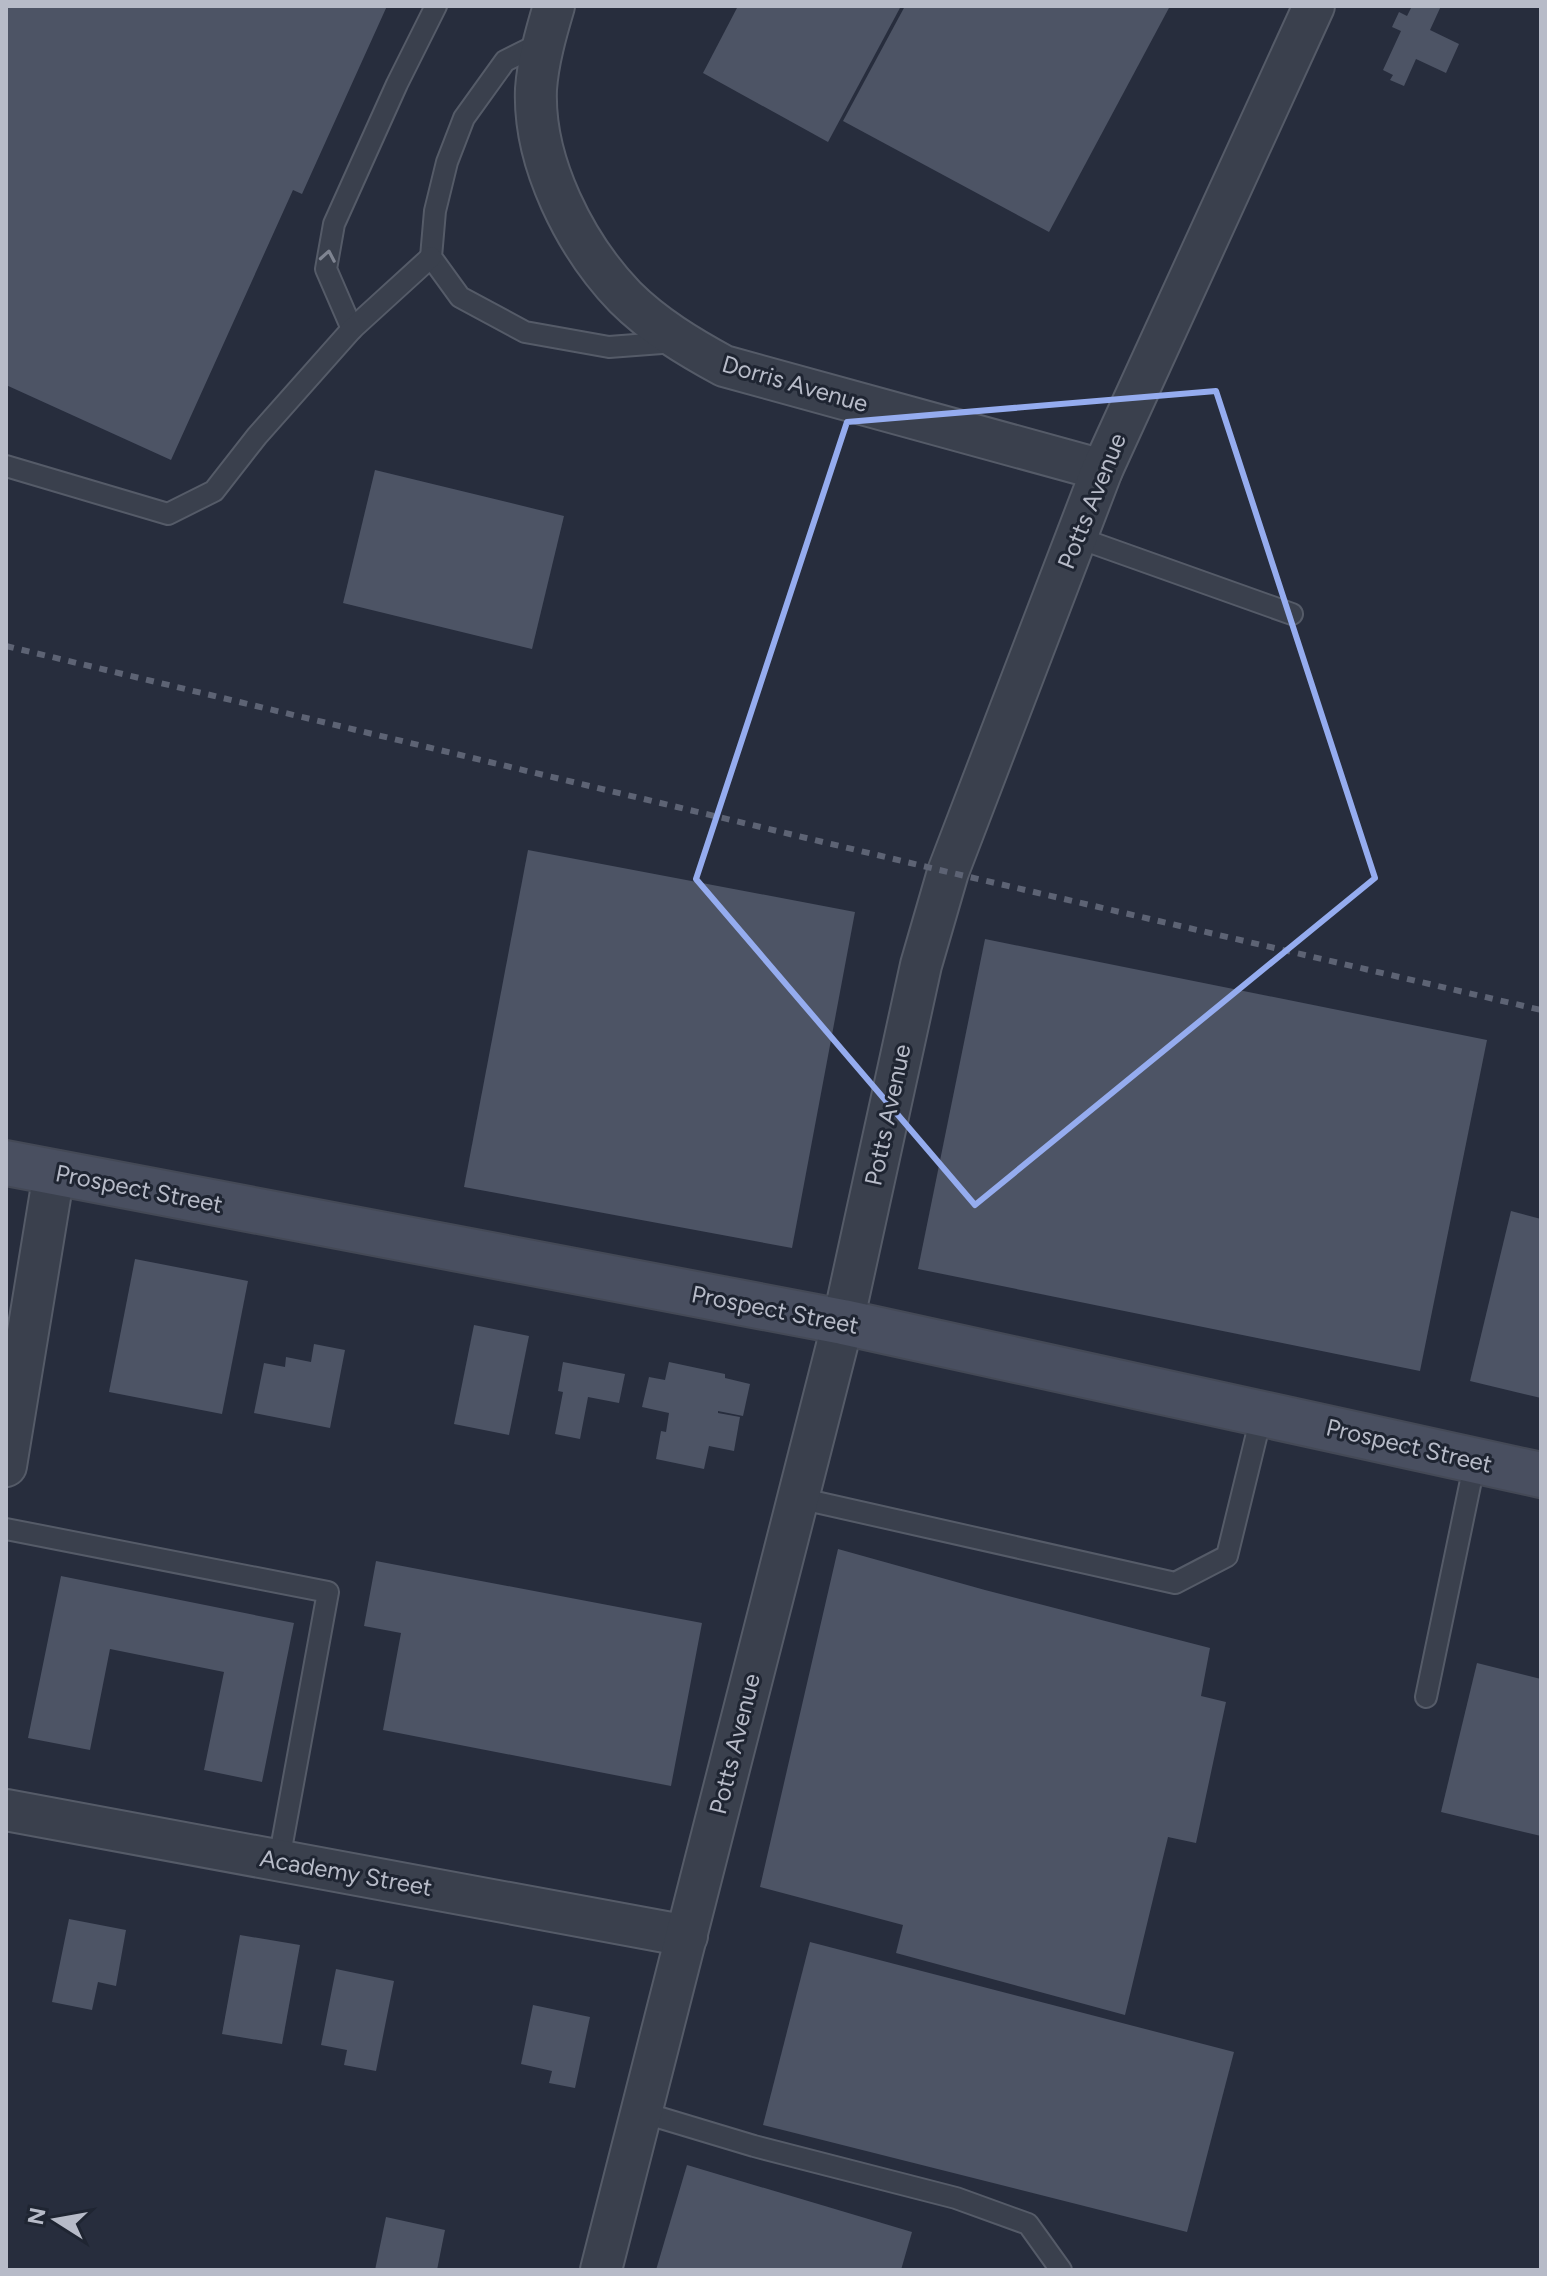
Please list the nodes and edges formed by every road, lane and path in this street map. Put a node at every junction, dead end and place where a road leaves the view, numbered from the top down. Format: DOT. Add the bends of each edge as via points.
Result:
graph roads {
  1 [pos="436,6"];
  2 [pos="1314,6"];
  3 [pos="548,24"];
  4 [pos="431,257"];
  5 [pos="352,329"];
  6 [pos="679,342"];
  7 [pos="6,466"];
  8 [pos="1102,470"];
  9 [pos="1076,537"];
  10 [pos="1292,614"];
  11 [pos="6,1163"];
  12 [pos="54,1173"];
  13 [pos="843,1322"];
  14 [pos="1262,1413"];
  15 [pos="1475,1461"];
  16 [pos="6,1466"];
  17 [pos="1541,1475"];
  18 [pos="798,1498"];
  19 [pos="6,1529"];
  20 [pos="1426,1697"];
  21 [pos="6,1810"];
  22 [pos="279,1860"];
  23 [pos="687,1936"];
  24 [pos="641,2112"];
  25 [pos="601,2270"];
  26 [pos="1061,2270"];
  5 -- 1 [label="lane, one-way" via="326,269 334,224"];
  2 -- 8 [label="street, Potts Avenue"];
  3 -- 4 [label="lane" via="505,61 464,118 438,199"];
  3 -- 6 [label="street, Dorris Avenue" via="536,91 542,148 560,201 581,241 625,297"];
  4 -- 5 [label="lane"];
  4 -- 6 [label="lane" via="460,297 525,332 609,347"];
  5 -- 7 [label="lane" via="214,491 168,514"];
  6 -- 8 [label="street, Dorris Avenue" via="724,366"];
  8 -- 9 [label="street, Potts Avenue"];
  9 -- 10 [label="lane"];
  9 -- 13 [label="street, Potts Avenue" via="948,872 921,965"];
  11 -- 12 [label="street, Prospect Street"];
  12 -- 13 [label="street, Prospect Street"];
  12 -- 16 [label="street"];
  13 -- 14 [label="street, Prospect Street"];
  13 -- 18 [label="street, Potts Avenue"];
  14 -- 15 [label="street, Prospect Street"];
  14 -- 18 [label="lane" via="1227,1556 1175,1583"];
  15 -- 17 [label="street, Prospect Street"];
  15 -- 20 [label="lane"];
  18 -- 23 [label="street, Potts Avenue"];
  19 -- 22 [label="lane" via="328,1592"];
  21 -- 22 [label="street, Academy Street"];
  22 -- 23 [label="street, Academy Street"];
  23 -- 24 [label="street, Potts Avenue"];
  24 -- 25 [label="street, Potts Avenue"];
  24 -- 26 [label="lane" via="956,2198 1028,2224"];
}
